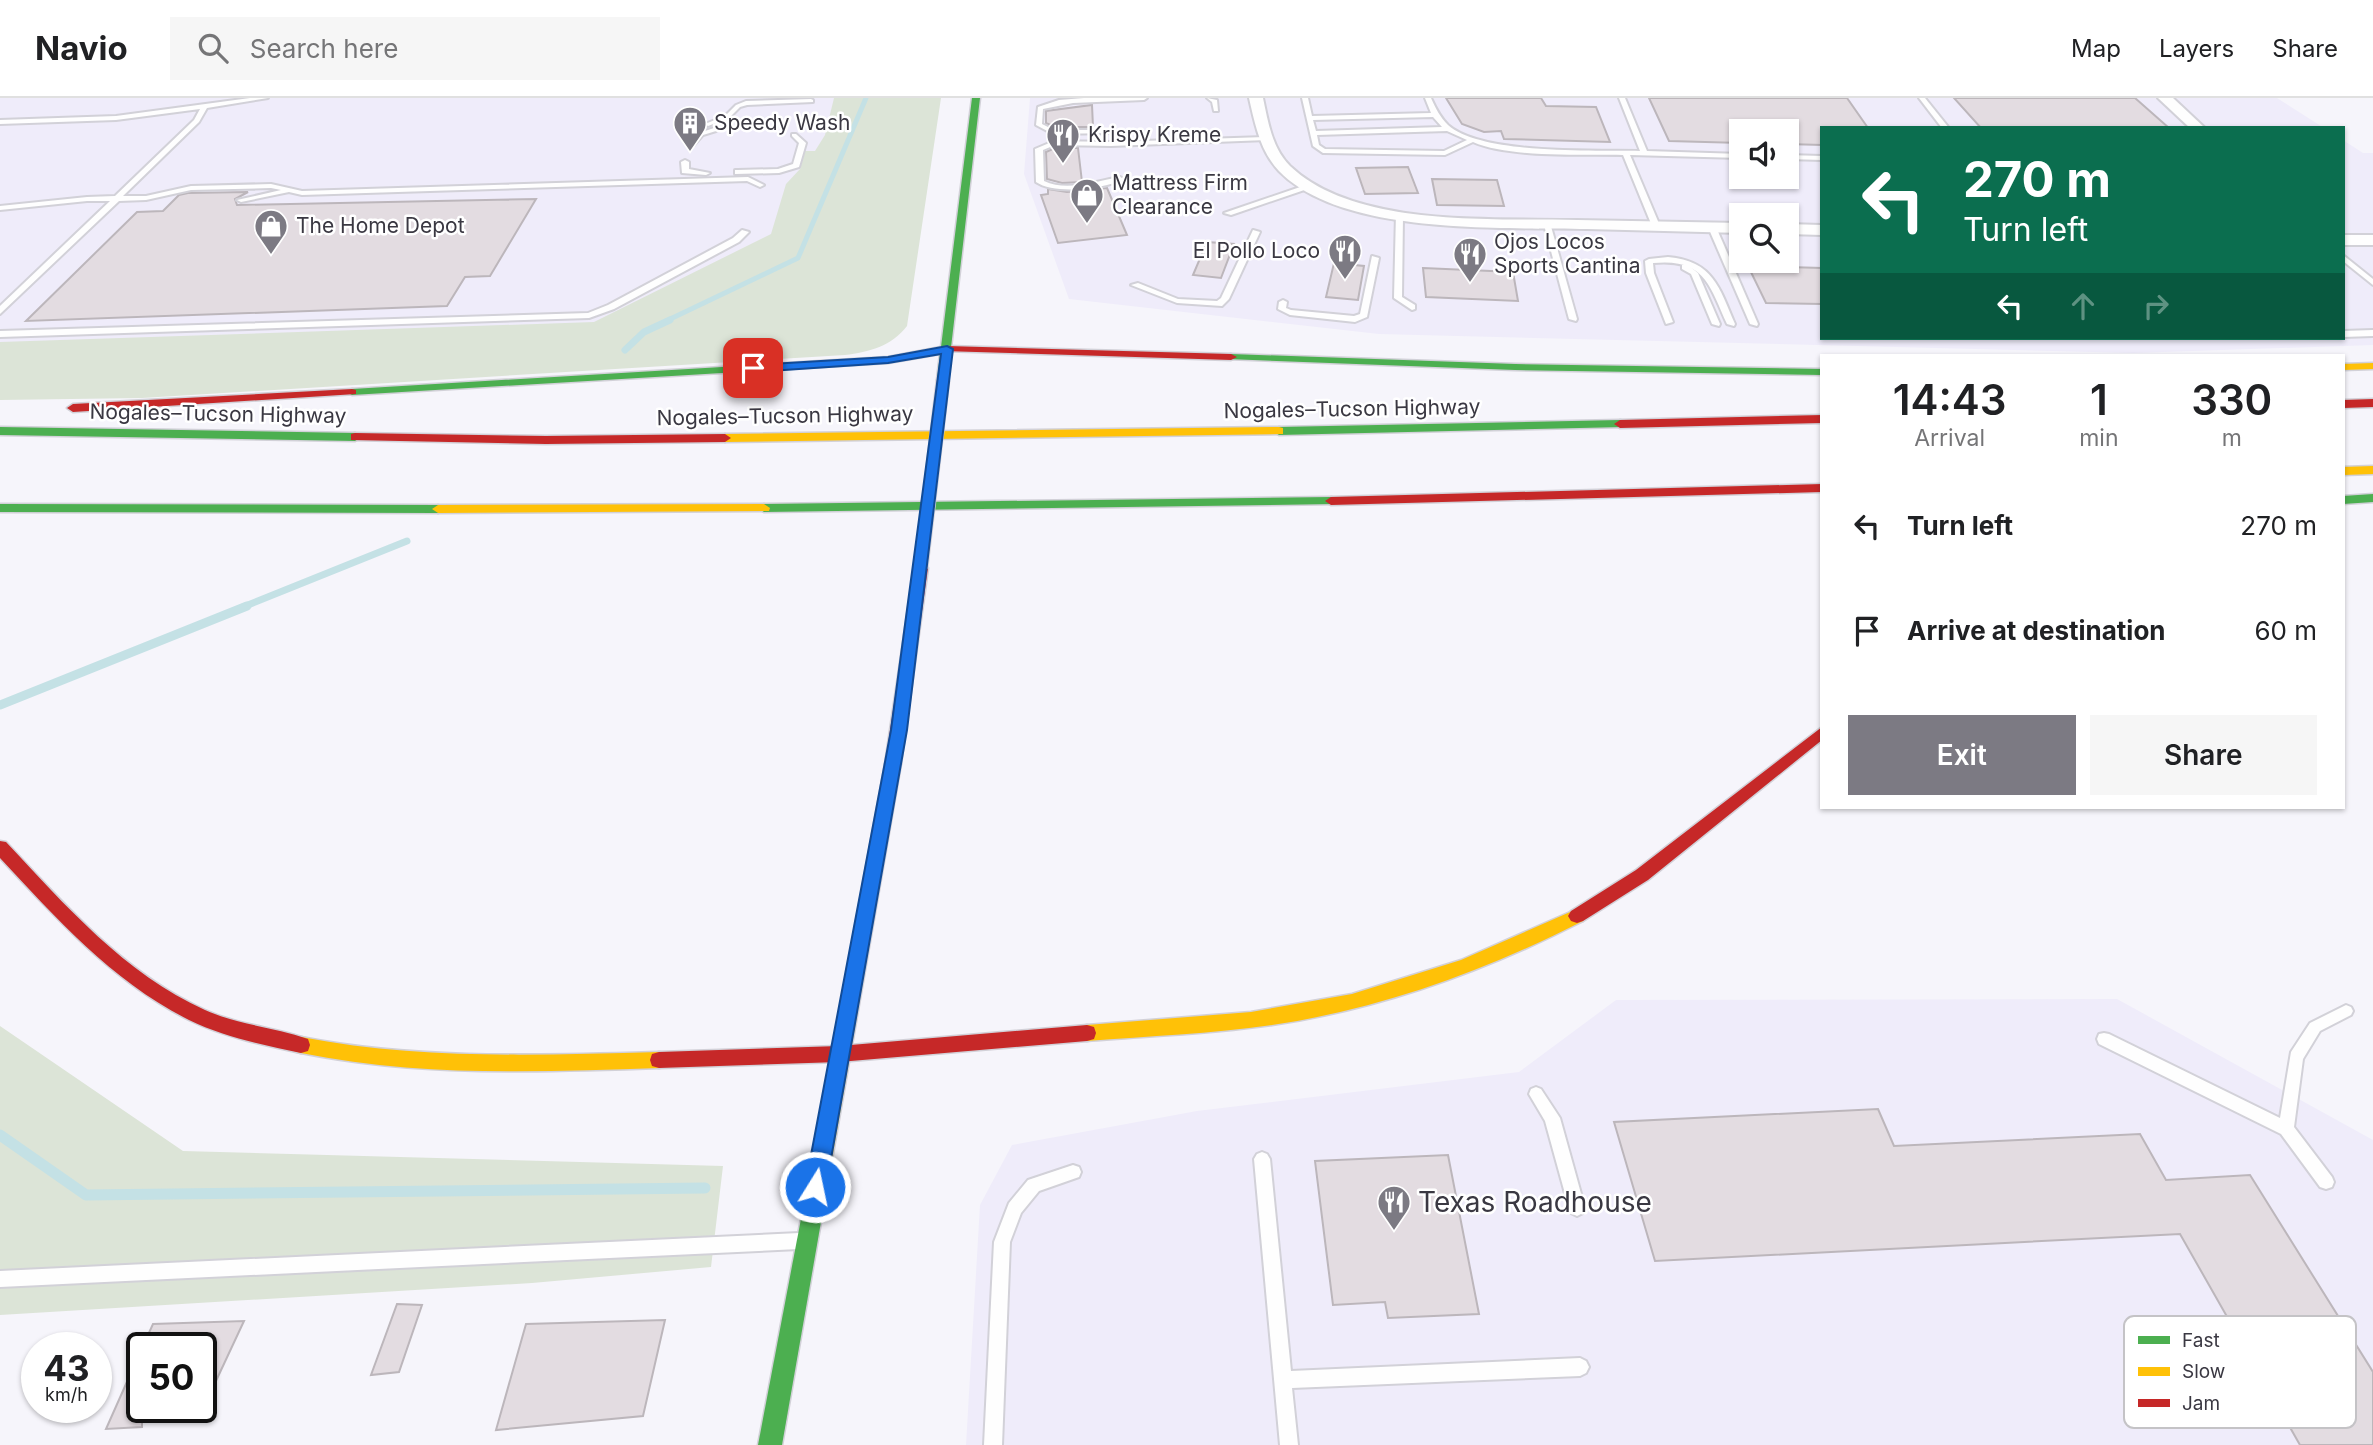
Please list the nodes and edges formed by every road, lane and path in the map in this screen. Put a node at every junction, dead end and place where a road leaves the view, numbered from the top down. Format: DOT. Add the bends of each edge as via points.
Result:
graph roads {
  1 [pos="265,98"];
  2 [pos="976,98"];
  3 [pos="1144,98"];
  4 [pos="1210,98"];
  5 [pos="1256,98"];
  6 [pos="1305,98"];
  7 [pos="1428,98"];
  8 [pos="1622,98"];
  9 [pos="1922,98"];
  10 [pos="2165,98"];
  11 [pos="811,101"];
  12 [pos="205,106"];
  13 [pos="1216,110"];
  14 [pos="1435,115"];
  15 [pos="1311,118"];
  16 [pos="0,122"];
  17 [pos="1944,126"];
  18 [pos="2196,126"];
  19 [pos="1448,130"];
  20 [pos="1111,131"];
  21 [pos="1314,133"];
  22 [pos="794,135"];
  23 [pos="1265,139"];
  24 [pos="1472,140"];
  25 [pos="692,144"];
  26 [pos="1626,154"];
  27 [pos="1645,154"];
  28 [pos="1729,156"];
  29 [pos="1799,157"];
  30 [pos="1820,158"];
  31 [pos="685,162"];
  32 [pos="1120,179"];
  33 [pos="760,185"];
  34 [pos="1312,186"];
  35 [pos="286,191"];
  36 [pos="158,196"];
  37 [pos="117,198"];
  38 [pos="241,200"];
  39 [pos="172,202"];
  40 [pos="0,208"];
  41 [pos="1228,213"];
  42 [pos="1399,215"];
  43 [pos="1546,223"];
  44 [pos="1656,226"];
  45 [pos="1712,227"];
  46 [pos="1729,228"];
  47 [pos="1799,229"];
  48 [pos="1820,230"];
  49 [pos="745,232"];
  50 [pos="1256,232"];
  51 [pos="2345,240"];
  52 [pos="2373,240"];
  53 [pos="1375,258"];
  54 [pos="2345,259"];
  55 [pos="1649,268"];
  56 [pos="2373,283"];
  57 [pos="1135,285"];
  58 [pos="1283,302"];
  59 [pos="1412,307"];
  60 [pos="0,311"];
  61 [pos="1573,319"];
  62 [pos="1669,322"];
  63 [pos="1716,324"];
  64 [pos="1731,324"];
  65 [pos="1754,324"];
  66 [pos="2373,333"];
  67 [pos="0,334"];
  68 [pos="2345,334"];
  69 [pos="947,349"];
  70 [pos="2373,366"];
  71 [pos="2345,368"];
  72 [pos="1820,372"];
  73 [pos="2373,403"];
  74 [pos="2345,404"];
  75 [pos="58,409"];
  76 [pos="1820,419"];
  77 [pos="0,431"];
  78 [pos="2373,470"];
  79 [pos="2345,471"];
  80 [pos="1820,488"];
  81 [pos="2373,498"];
  82 [pos="2345,500"];
  83 [pos="0,508"];
  84 [pos="1820,734"];
  85 [pos="0,847"];
  86 [pos="2346,1011"];
  87 [pos="2104,1039"];
  88 [pos="839,1054"];
  89 [pos="1536,1094"];
  90 [pos="2286,1129"];
  91 [pos="1262,1159"];
  92 [pos="1073,1172"];
  93 [pos="2326,1182"];
  94 [pos="1577,1208"];
  95 [pos="806,1241"];
  96 [pos="0,1279"];
  97 [pos="787,1346"];
  98 [pos="1580,1367"];
  99 [pos="1283,1380"];
  100 [pos="793,1420"];
  101 [pos="770,1445"];
  102 [pos="993,1445"];
  103 [pos="1289,1445"];
  1 -- 12 [label="lane"];
  2 -- 69 [label="main road"];
  3 -- 20 [label="lane" via="1060,100 1040,108 1039,125 1053,132"];
  4 -- 13 [label="lane"];
  5 -- 23 [label="street"];
  6 -- 15 [label="lane"];
  7 -- 14 [label="lane"];
  8 -- 27 [label="lane"];
  9 -- 17 [label="lane"];
  10 -- 18 [label="street"];
  11 -- 25 [label="lane" via="746,103"];
  12 -- 16 [label="lane" via="117,118"];
  12 -- 37 [label="lane" via="197,121"];
  14 -- 15 [label="lane"];
  14 -- 19 [label="lane"];
  15 -- 21 [label="lane"];
  19 -- 21 [label="lane"];
  19 -- 24 [label="lane"];
  21 -- 24 [label="lane" via="1316,146 1333,153 1445,153"];
  22 -- 31 [label="lane" via="803,146 798,162 785,170 697,173 685,171"];
  23 -- 32 [label="lane" via="1063,142 1041,147 1040,182 1063,187"];
  23 -- 34 [label="street" via="1290,174"];
  24 -- 26 [label="lane" via="1526,149"];
  26 -- 27 [label="lane"];
  26 -- 44 [label="lane"];
  27 -- 28 [label="lane"];
  29 -- 30 [label="lane"];
  33 -- 35 [label="lane" via="748,179"];
  34 -- 41 [label="lane"];
  34 -- 42 [label="street" via="1336,198"];
  35 -- 36 [label="lane" via="271,186 191,188"];
  35 -- 38 [label="lane"];
  36 -- 37 [label="lane"];
  36 -- 39 [label="lane"];
  37 -- 40 [label="lane"];
  37 -- 60 [label="lane"];
  42 -- 43 [label="street"];
  42 -- 59 [label="lane" via="1398,298"];
  43 -- 44 [label="street"];
  43 -- 61 [label="lane"];
  44 -- 45 [label="street"];
  45 -- 46 [label="street"];
  45 -- 65 [label="lane"];
  47 -- 48 [label="street"];
  49 -- 67 [label="lane" via="589,315"];
  50 -- 57 [label="lane" via="1219,304 1177,301"];
  51 -- 52 [label="street"];
  53 -- 58 [label="lane" via="1364,315 1355,319 1290,312 1282,309"];
  54 -- 56 [label="lane"];
  55 -- 62 [label="lane"];
  55 -- 63 [label="lane" via="1674,265 1694,273"];
  55 -- 64 [label="lane" via="1649,261 1671,259 1707,273"];
  66 -- 68 [label="lane"];
  69 -- 72 [label="main road"];
  69 -- 75 [label="main road" via="888,360"];
  69 -- 88 [label="main road, bridge" via="890,788"];
  70 -- 71 [label="main road"];
  73 -- 74 [label="main road"];
  76 -- 77 [label="main road, Nogales–Tucson Highway" via="1442,429 546,440"];
  78 -- 79 [label="main road"];
  80 -- 83 [label="main road" via="844,508"];
  81 -- 82 [label="main road"];
  84 -- 88 [label="main road" via="1642,875 1575,917 1490,958 1398,990 1275,1017"];
  85 -- 88 [label="main road" via="101,953 160,995 232,1029 326,1051 459,1066"];
  86 -- 90 [label="lane" via="2315,1027 2296,1056"];
  87 -- 90 [label="lane"];
  88 -- 95 [label="main road"];
  89 -- 94 [label="lane" via="1552,1118"];
  90 -- 93 [label="lane"];
  91 -- 99 [label="lane"];
  92 -- 102 [label="lane" via="1034,1185 1015,1208 1002,1242"];
  95 -- 96 [label="lane"];
  95 -- 97 [label="main road"];
  97 -- 100 [label="lane"];
  97 -- 101 [label="main road"];
  98 -- 99 [label="lane"];
  99 -- 103 [label="lane"];
}
